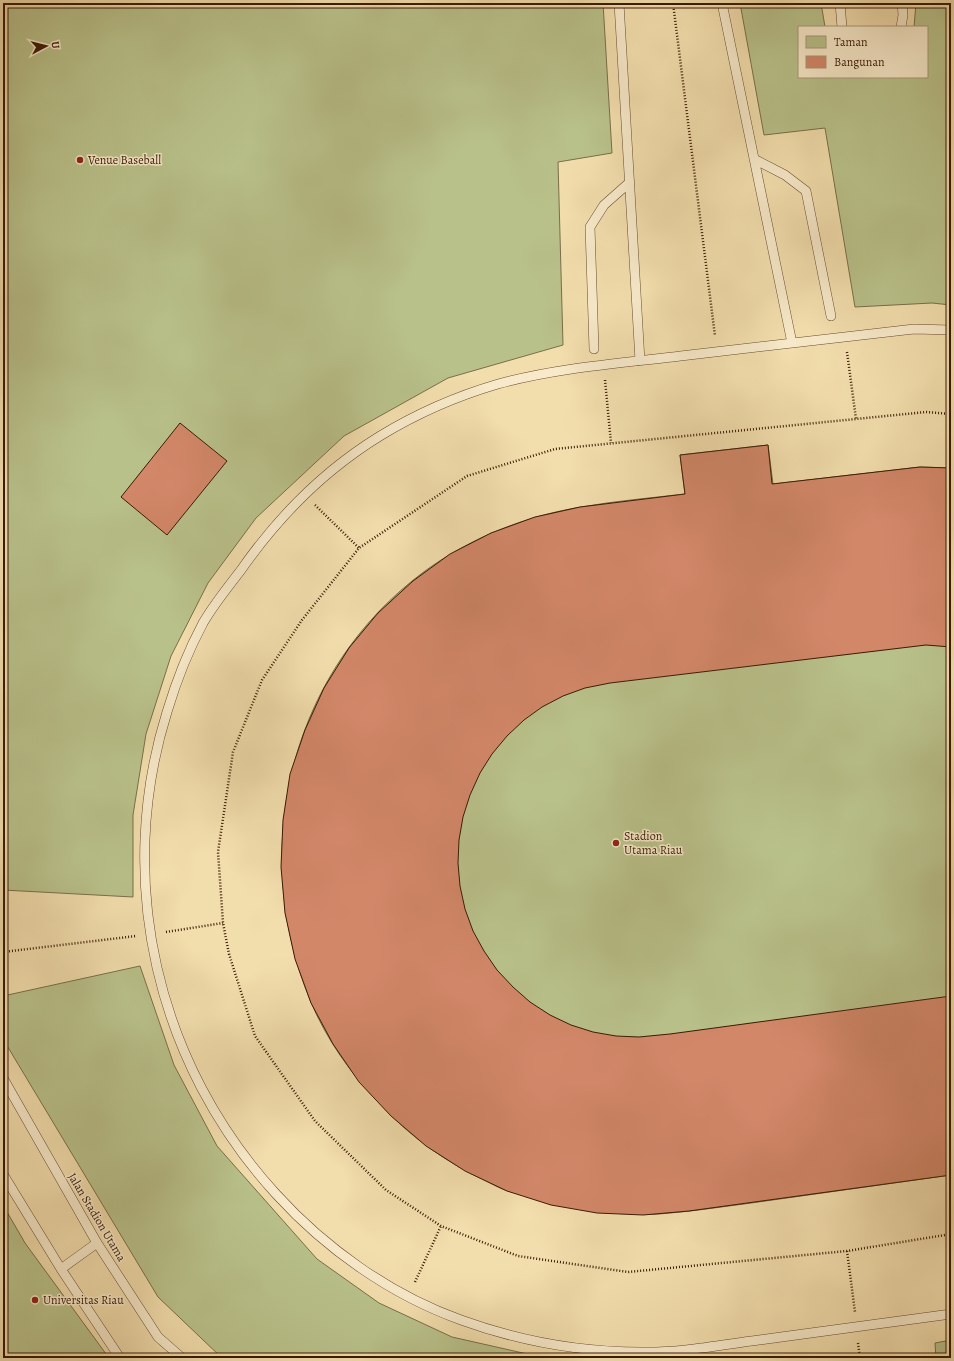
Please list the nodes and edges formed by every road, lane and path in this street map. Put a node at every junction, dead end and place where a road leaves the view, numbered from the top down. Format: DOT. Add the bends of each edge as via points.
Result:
graph roads {
  1 [pos="619,3"];
  2 [pos="673,3"];
  3 [pos="722,3"];
  4 [pos="840,3"];
  5 [pos="902,3"];
  6 [pos="842,26"];
  7 [pos="901,26"];
  8 [pos="754,159"];
  9 [pos="630,182"];
  10 [pos="831,316"];
  11 [pos="951,330"];
  12 [pos="792,343"];
  13 [pos="594,349"];
  14 [pos="718,352"];
  15 [pos="640,361"];
  16 [pos="604,366"];
  17 [pos="849,372"];
  18 [pos="951,414"];
  19 [pos="856,419"];
  20 [pos="611,443"];
  21 [pos="305,494"];
  22 [pos="359,548"];
  23 [pos="223,923"];
  24 [pos="181,929"];
  25 [pos="150,934"];
  26 [pos="3,952"];
  27 [pos="3,1078"];
  28 [pos="3,1174"];
  29 [pos="441,1226"];
  30 [pos="951,1234"];
  31 [pos="97,1243"];
  32 [pos="847,1251"];
  33 [pos="61,1269"];
  34 [pos="852,1281"];
  35 [pos="408,1297"];
  36 [pos="951,1314"];
  37 [pos="120,1358"];
  38 [pos="182,1358"];
  1 -- 9 [label="lane"];
  2 -- 14 [label="path"];
  3 -- 8 [label="lane"];
  4 -- 6 [label="lane"];
  5 -- 7 [label="lane"];
  8 -- 10 [label="lane" via="785,175 806,191"];
  8 -- 12 [label="lane"];
  9 -- 13 [label="lane" via="604,205 590,227"];
  9 -- 15 [label="lane"];
  11 -- 12 [label="lane" via="914,329"];
  12 -- 14 [label="lane"];
  14 -- 15 [label="lane"];
  15 -- 16 [label="lane"];
  16 -- 20 [label="path"];
  16 -- 21 [label="lane" via="557,371 496,385 436,407 379,437"];
  17 -- 19 [label="path"];
  18 -- 19 [label="path" via="926,412"];
  19 -- 20 [label="path"];
  20 -- 22 [label="path" via="555,448 467,476"];
  21 -- 22 [label="path"];
  21 -- 25 [label="lane" via="265,536 204,621 177,680 158,742 147,805 144,870"];
  22 -- 23 [label="path" via="302,620 262,680 232,752 218,852"];
  23 -- 24 [label="path"];
  23 -- 29 [label="path" via="228,954 254,1036 314,1121 386,1190"];
  25 -- 26 [label="path"];
  25 -- 35 [label="lane" via="164,997 186,1058 216,1115 253,1168 296,1216 345,1257"];
  27 -- 31 [label="lane, Jalan Stadion Utama"];
  28 -- 33 [label="lane"];
  29 -- 32 [label="path" via="518,1256 628,1272"];
  29 -- 35 [label="path"];
  30 -- 32 [label="path"];
  31 -- 33 [label="lane"];
  31 -- 38 [label="lane, Jalan Stadion Utama" via="158,1336"];
  32 -- 34 [label="path"];
  33 -- 37 [label="lane"];
  35 -- 36 [label="lane" via="458,1320 519,1339 582,1350 646,1353"];
}
